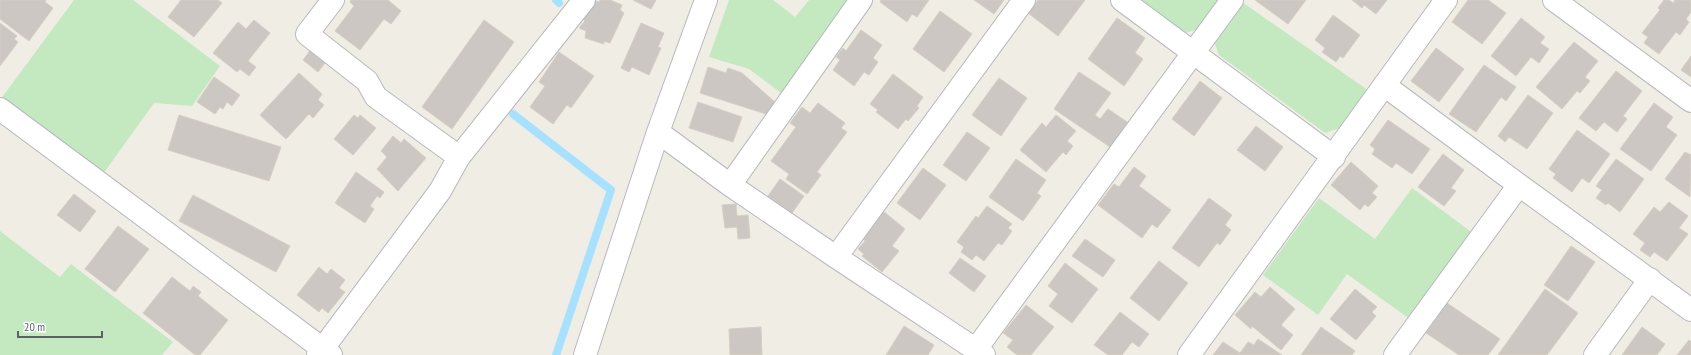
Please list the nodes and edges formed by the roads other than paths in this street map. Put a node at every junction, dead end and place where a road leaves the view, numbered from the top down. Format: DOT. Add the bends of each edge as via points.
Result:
graph roads {
  1 [pos="333,0"];
  2 [pos="584,0"];
  3 [pos="706,0"];
  4 [pos="861,0"];
  5 [pos="1024,0"];
  6 [pos="1122,0"];
  7 [pos="1232,0"];
  8 [pos="1446,0"];
  9 [pos="1554,0"];
  10 [pos="1193,53"];
  11 [pos="1384,85"];
  12 [pos="1691,101"];
  13 [pos="0,108"];
  14 [pos="658,132"];
  15 [pos="459,157"];
  16 [pos="1334,157"];
  17 [pos="730,185"];
  18 [pos="1519,185"];
  19 [pos="836,258"];
  20 [pos="1650,279"];
  21 [pos="1691,310"];
  22 [pos="980,352"];
  23 [pos="324,353"];
  24 [pos="585,355"];
  25 [pos="1189,355"];
  26 [pos="1395,355"];
  27 [pos="1595,355"];
  1 -- 15 [label="street" via="307,34 368,81 376,97"];
  2 -- 15 [label="street"];
  3 -- 14 [label="street"];
  4 -- 17 [label="street"];
  5 -- 19 [label="street"];
  6 -- 10 [label="street"];
  7 -- 10 [label="street"];
  8 -- 11 [label="street"];
  9 -- 12 [label="street"];
  10 -- 16 [label="street"];
  10 -- 22 [label="street"];
  11 -- 16 [label="street"];
  11 -- 18 [label="street"];
  13 -- 23 [label="street"];
  14 -- 17 [label="street"];
  14 -- 24 [label="street"];
  15 -- 23 [label="street" via="440,191"];
  16 -- 25 [label="street"];
  17 -- 19 [label="street"];
  18 -- 20 [label="street"];
  18 -- 26 [label="street"];
  19 -- 22 [label="street"];
  20 -- 21 [label="street"];
  20 -- 27 [label="street"];
}
